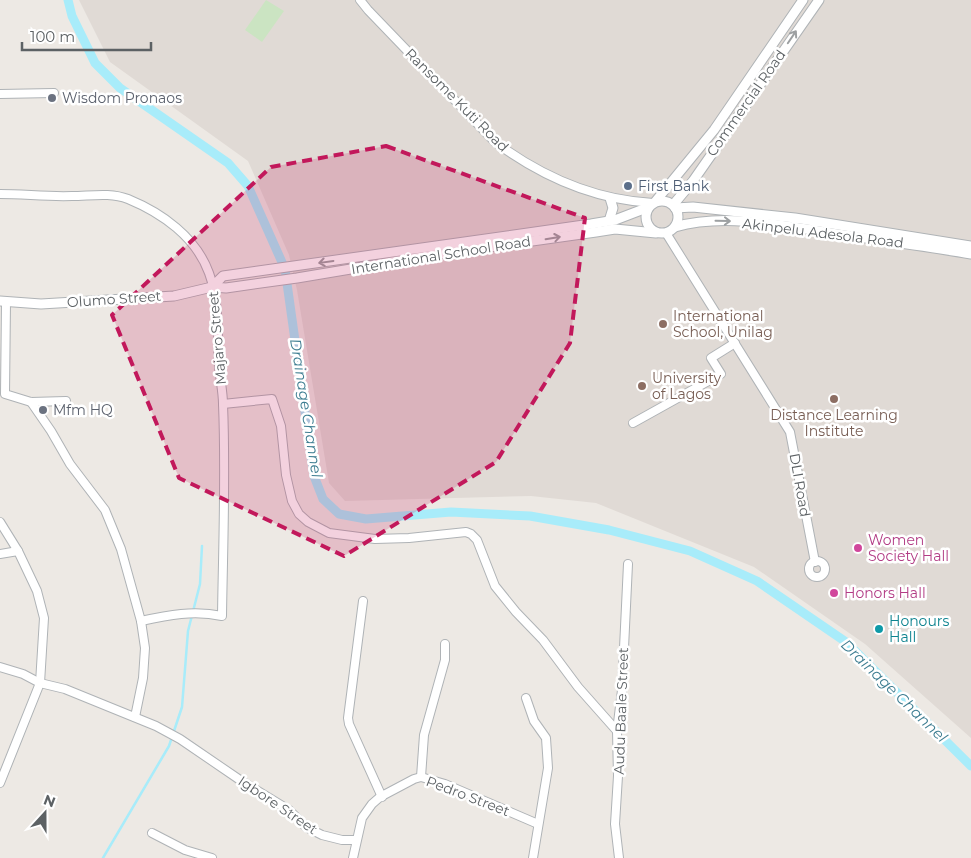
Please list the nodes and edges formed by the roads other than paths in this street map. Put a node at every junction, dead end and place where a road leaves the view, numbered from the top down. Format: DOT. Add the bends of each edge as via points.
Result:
graph roads {
  1 [pos="360,0"];
  2 [pos="803,0"];
  3 [pos="819,0"];
  4 [pos="54,93"];
  5 [pos="0,94"];
  6 [pos="0,194"];
  7 [pos="610,198"];
  8 [pos="652,204"];
  9 [pos="674,206"];
  10 [pos="609,221"];
  11 [pos="675,227"];
  12 [pos="656,233"];
  13 [pos="666,233"];
  14 [pos="971,246"];
  15 [pos="971,254"];
  16 [pos="212,287"];
  17 [pos="226,288"];
  18 [pos="3,302"];
  19 [pos="735,343"];
  20 [pos="66,401"];
  21 [pos="31,402"];
  22 [pos="223,404"];
  23 [pos="633,423"];
  24 [pos="0,522"];
  25 [pos="18,551"];
  26 [pos="0,554"];
  27 [pos="814,562"];
  28 [pos="628,564"];
  29 [pos="363,601"];
  30 [pos="141,621"];
  31 [pos="445,644"];
  32 [pos="0,667"];
  33 [pos="40,683"];
  34 [pos="526,698"];
  35 [pos="135,716"];
  36 [pos="617,732"];
  37 [pos="421,778"];
  38 [pos="0,782"];
  39 [pos="382,796"];
  40 [pos="538,824"];
  41 [pos="152,833"];
  42 [pos="356,840"];
  43 [pos="212,858"];
  44 [pos="352,858"];
  45 [pos="533,858"];
  46 [pos="619,858"];
  1 -- 7 [label="street, Ransome Kuti Road" via="495,142 537,170"];
  2 -- 8 [label="street, Commercial Road" via="714,130"];
  9 -- 3 [label="street, Commercial Road, one-way"];
  4 -- 5 [label="street"];
  6 -- 16 [label="street, Majaro Street" via="91,194 126,199 150,210 190,240 207,268"];
  7 -- 8 [label="street, Ransome Kuti Road"];
  7 -- 10 [label="street" via="613,208"];
  8 -- 9 [label="street" via="668,202"];
  8 -- 10 [label="street, International School Road"];
  8 -- 12 [label="street" via="646,211 646,222"];
  9 -- 11 [label="street" via="678,214"];
  9 -- 14 [label="street, Akinpelu Adesola Road" via="795,218"];
  10 -- 16 [label="street, International School Road, one-way" via="222,276"];
  11 -- 13 [label="street"];
  11 -- 15 [label="street, Akinpelu Adesola Road, one-way" via="734,221"];
  12 -- 13 [label="street"];
  17 -- 12 [label="street, International School Road, one-way" via="596,232"];
  13 -- 19 [label="street, DLI Road"];
  16 -- 17 [label="street, Olumo Street"];
  16 -- 18 [label="street, Olumo Street" via="174,296 41,304"];
  16 -- 22 [label="street, Majaro Street"];
  18 -- 21 [label="street" via="6,394"];
  19 -- 23 [label="street" via="711,358 721,374"];
  19 -- 27 [label="street, DLI Road" via="790,432"];
  20 -- 21 [label="street"];
  21 -- 30 [label="street" via="70,464 105,510 121,549"];
  22 -- 30 [label="street, Majaro Street" via="222,616 186,613"];
  22 -- 36 [label="street" via="272,399 281,426 292,500 299,514 319,529 374,538 471,534 477,540 495,586"];
  24 -- 25 [label="street"];
  25 -- 26 [label="street"];
  25 -- 33 [label="street" via="38,591 44,618"];
  28 -- 36 [label="street, Audu Baale Street"];
  29 -- 39 [label="street" via="348,718"];
  30 -- 35 [label="street" via="145,662"];
  31 -- 37 [label="street" via="445,660 424,734"];
  32 -- 33 [label="street, Igbore Street"];
  33 -- 35 [label="street, Igbore Street" via="65,689"];
  33 -- 38 [label="street"];
  34 -- 40 [label="street" via="534,720 546,738 548,768"];
  35 -- 42 [label="street, Igbore Street" via="180,739 289,810 306,827 322,835"];
  36 -- 46 [label="street, Audu Baale Street" via="615,824"];
  37 -- 39 [label="street, Pedro Street"];
  37 -- 40 [label="street, Pedro Street" via="445,784"];
  39 -- 42 [label="street, Pedro Street" via="362,818"];
  40 -- 45 [label="street"];
  41 -- 43 [label="street" via="185,850"];
  42 -- 44 [label="street, Pedro Street"];
}
